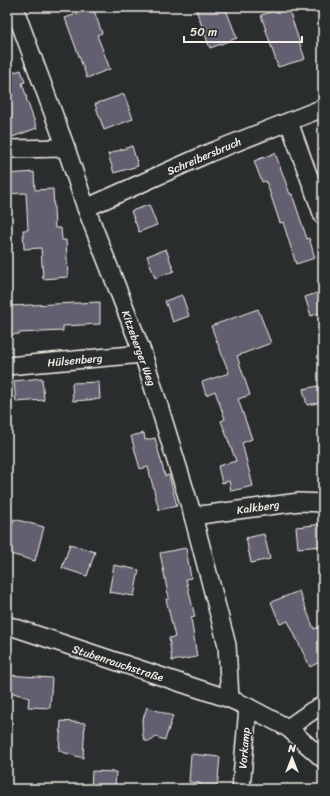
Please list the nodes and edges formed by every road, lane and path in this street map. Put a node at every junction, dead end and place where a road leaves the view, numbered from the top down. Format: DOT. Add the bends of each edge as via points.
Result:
graph roads {
  1 [pos="14,7"];
  2 [pos="323,108"];
  3 [pos="289,122"];
  4 [pos="66,148"];
  5 [pos="7,150"];
  6 [pos="86,208"];
  7 [pos="323,216"];
  8 [pos="143,354"];
  9 [pos="7,366"];
  10 [pos="323,503"];
  11 [pos="193,516"];
  12 [pos="7,625"];
  13 [pos="230,699"];
  14 [pos="323,705"];
  15 [pos="248,707"];
  16 [pos="288,728"];
  17 [pos="323,759"];
  18 [pos="241,789"];
  1 -- 4 [label="street, Kitzeberger Weg"];
  2 -- 3 [label="street, Schreibersbruch"];
  3 -- 6 [label="street, Schreibersbruch" via="209,153"];
  3 -- 7 [label="street"];
  4 -- 5 [label="street"];
  4 -- 6 [label="street, Kitzeberger Weg"];
  6 -- 8 [label="street, Kitzeberger Weg"];
  8 -- 9 [label="street, Hülsenberg"];
  8 -- 11 [label="street, Kitzeberger Weg"];
  10 -- 11 [label="street, Kalkberg" via="299,502"];
  11 -- 13 [label="street, Kitzeberger Weg" via="227,645"];
  12 -- 13 [label="street, Stubenrauchstraße"];
  13 -- 15 [label="street, Stubenrauchstraße"];
  14 -- 16 [label="street"];
  15 -- 16 [label="street, Stubenrauchstraße"];
  15 -- 18 [label="street, Vorkamp"];
  16 -- 17 [label="street, Stubenrauchstraße"];
}
